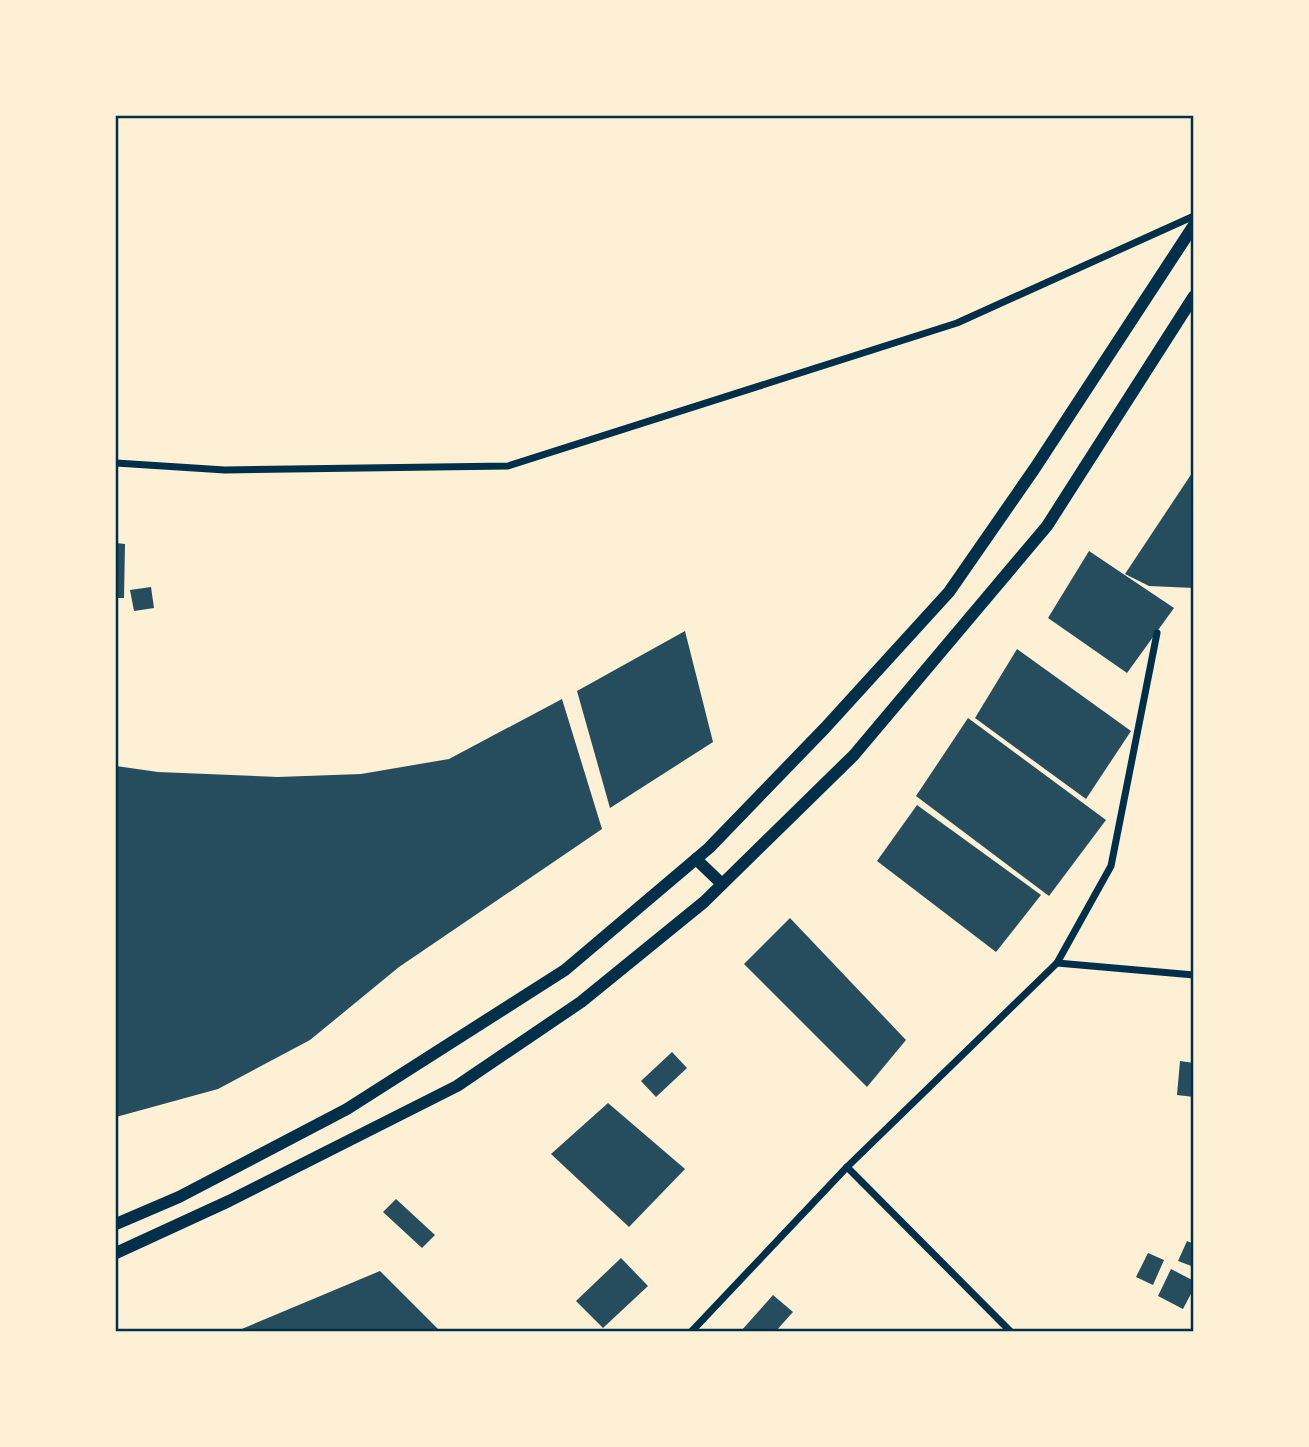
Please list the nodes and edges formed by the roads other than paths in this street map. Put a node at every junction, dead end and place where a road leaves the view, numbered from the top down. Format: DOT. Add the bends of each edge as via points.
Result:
graph roads {
  1 [pos="1194,216"];
  2 [pos="1194,225"];
  3 [pos="1194,296"];
  4 [pos="116,463"];
  5 [pos="1157,633"];
  6 [pos="696,859"];
  7 [pos="722,884"];
  8 [pos="1057,962"];
  9 [pos="1194,975"];
  10 [pos="847,1167"];
  11 [pos="116,1224"];
  12 [pos="116,1253"];
  13 [pos="691,1332"];
  14 [pos="1012,1332"];
  1 -- 4 [label="street" via="957,323 508,466 226,470"];
  2 -- 6 [label="street" via="949,592 825,728"];
  3 -- 7 [label="street" via="1047,526 854,755"];
  5 -- 8 [label="street" via="1111,866"];
  6 -- 7 [label="street"];
  6 -- 11 [label="street" via="565,970 346,1109 179,1197"];
  7 -- 12 [label="street" via="580,1002 457,1086"];
  8 -- 9 [label="street"];
  8 -- 10 [label="street"];
  10 -- 13 [label="street"];
  10 -- 14 [label="street"];
}
